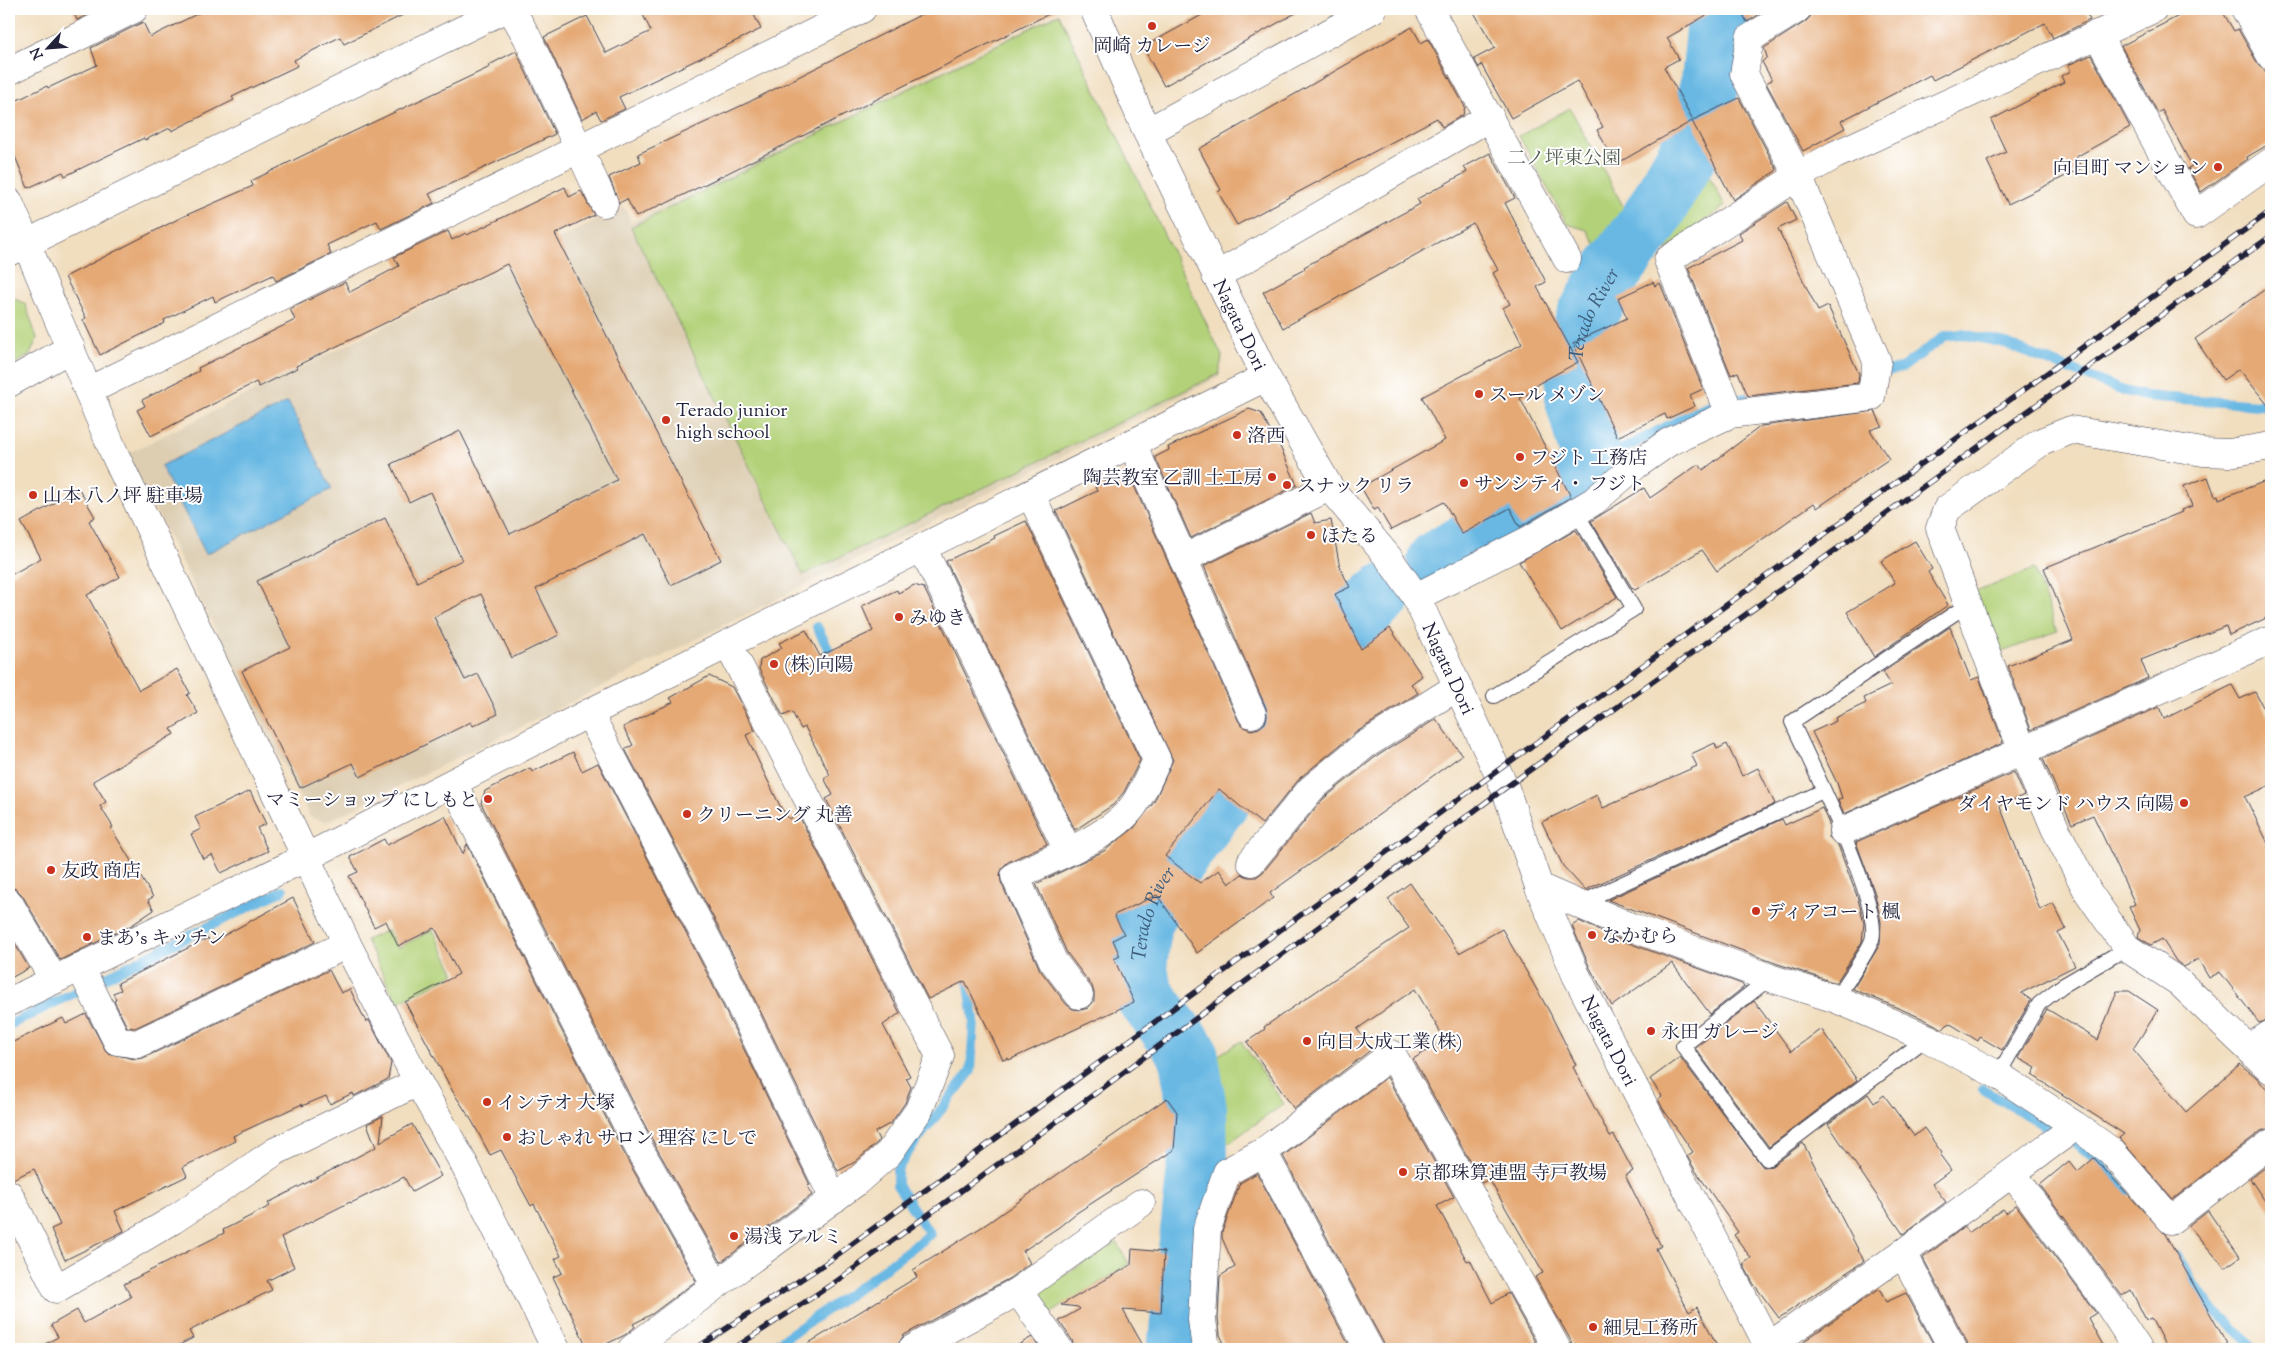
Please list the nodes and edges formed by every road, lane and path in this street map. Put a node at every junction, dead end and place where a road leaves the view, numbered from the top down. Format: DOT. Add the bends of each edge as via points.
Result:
graph roads {
  1 [pos="134,9"];
  2 [pos="505,9"];
  3 [pos="510,9"];
  4 [pos="862,9"];
  5 [pos="1094,9"];
  6 [pos="1373,9"];
  7 [pos="1429,9"];
  8 [pos="1797,9"];
  9 [pos="2153,9"];
  10 [pos="2245,9"];
  11 [pos="2097,34"];
  12 [pos="2271,56"];
  13 [pos="9,71"];
  14 [pos="1490,117"];
  15 [pos="1147,132"];
  16 [pos="579,149"];
  17 [pos="2271,162"];
  18 [pos="1798,176"];
  19 [pos="9,202"];
  20 [pos="604,203"];
  21 [pos="17,248"];
  22 [pos="1567,259"];
  23 [pos="1216,276"];
  24 [pos="71,348"];
  25 [pos="1266,377"];
  26 [pos="9,383"];
  27 [pos="88,391"];
  28 [pos="1730,414"];
  29 [pos="1132,443"];
  30 [pos="2271,446"];
  31 [pos="1329,488"];
  32 [pos="1032,495"];
  33 [pos="1576,512"];
  34 [pos="923,549"];
  35 [pos="1183,558"];
  36 [pos="1416,597"];
  37 [pos="1967,605"];
  38 [pos="2271,640"];
  39 [pos="728,644"];
  40 [pos="1457,687"];
  41 [pos="1494,696"];
  42 [pos="589,713"];
  43 [pos="1252,714"];
  44 [pos="2022,752"];
  45 [pos="453,783"];
  46 [pos="1823,791"];
  47 [pos="1843,831"];
  48 [pos="1068,851"];
  49 [pos="307,857"];
  50 [pos="1251,862"];
  51 [pos="1539,887"];
  52 [pos="9,903"];
  53 [pos="1577,904"];
  54 [pos="348,944"];
  55 [pos="2126,948"];
  56 [pos="80,967"];
  57 [pos="1770,978"];
  58 [pos="54,980"];
  59 [pos="1079,994"];
  60 [pos="1836,999"];
  61 [pos="9,1002"];
  62 [pos="1927,1038"];
  63 [pos="2260,1041"];
  64 [pos="2271,1070"];
  65 [pos="1998,1075"];
  66 [pos="418,1082"];
  67 [pos="2076,1126"];
  68 [pos="2271,1143"];
  69 [pos="1263,1152"];
  70 [pos="2012,1173"];
  71 [pos="9,1194"];
  72 [pos="834,1199"];
  73 [pos="1141,1203"];
  74 [pos="1903,1253"];
  75 [pos="716,1285"];
  76 [pos="1018,1291"];
  77 [pos="1770,1348"];
  78 [pos="556,1349"];
  79 [pos="632,1349"];
  80 [pos="912,1349"];
  81 [pos="1059,1349"];
  82 [pos="1206,1349"];
  83 [pos="1369,1349"];
  84 [pos="1557,1349"];
  85 [pos="1953,1349"];
  86 [pos="2138,1349"];
  1 -- 13 [label="street"];
  2 -- 21 [label="street"];
  3 -- 16 [label="street" via="527,37"];
  4 -- 16 [label="street"];
  5 -- 15 [label="street, Nagata Dori"];
  6 -- 15 [label="street"];
  7 -- 14 [label="street"];
  8 -- 18 [label="street" via="1750,38 1744,74"];
  9 -- 11 [label="street"];
  10 -- 12 [label="street"];
  11 -- 17 [label="street" via="2196,215"];
  11 -- 18 [label="street" via="1835,155"];
  14 -- 22 [label="street"];
  14 -- 23 [label="street"];
  15 -- 23 [label="street, Nagata Dori"];
  16 -- 20 [label="street"];
  16 -- 27 [label="street"];
  18 -- 28 [label="street" via="1668,260"];
  18 -- 28 [label="street" via="1877,361 1871,397"];
  19 -- 21 [label="street"];
  21 -- 24 [label="street"];
  23 -- 25 [label="street, Nagata Dori"];
  24 -- 26 [label="street"];
  24 -- 27 [label="street"];
  25 -- 29 [label="street"];
  25 -- 31 [label="street, Nagata Dori"];
  27 -- 49 [label="street"];
  28 -- 33 [label="street" via="1669,442"];
  29 -- 32 [label="street"];
  29 -- 35 [label="street"];
  30 -- 37 [label="street" via="2229,453 2203,452 2071,430 2042,442 1947,509 1940,528"];
  31 -- 35 [label="street"];
  31 -- 36 [label="street, Nagata Dori" via="1388,557"];
  32 -- 34 [label="street"];
  32 -- 48 [label="street" via="1157,760 1134,806 1116,825"];
  33 -- 36 [label="street" via="1531,539"];
  33 -- 41 [label="lane" via="1634,609"];
  34 -- 39 [label="street"];
  34 -- 48 [label="street"];
  35 -- 43 [label="street"];
  36 -- 40 [label="street, Nagata Dori"];
  37 -- 44 [label="street"];
  37 -- 46 [label="lane" via="1792,722"];
  38 -- 44 [label="street"];
  39 -- 42 [label="street"];
  39 -- 72 [label="street" via="940,1056 919,1110 889,1153"];
  40 -- 50 [label="street" via="1365,745 1311,788"];
  40 -- 51 [label="street, Nagata Dori" via="1505,788"];
  42 -- 45 [label="street"];
  42 -- 72 [label="street" via="722,966"];
  44 -- 47 [label="street"];
  44 -- 55 [label="street" via="2055,828 2088,892"];
  45 -- 49 [label="street"];
  45 -- 75 [label="street" via="642,1154"];
  46 -- 47 [label="lane"];
  46 -- 53 [label="lane"];
  47 -- 60 [label="lane" via="1873,918 1872,939"];
  48 -- 59 [label="street" via="1015,876 1054,961"];
  49 -- 54 [label="street"];
  49 -- 56 [label="street"];
  51 -- 53 [label="street"];
  51 -- 77 [label="street, Nagata Dori" via="1576,975"];
  52 -- 58 [label="street"];
  53 -- 57 [label="street"];
  54 -- 56 [label="street" via="136,1044 117,1041"];
  54 -- 66 [label="street"];
  55 -- 63 [label="street"];
  55 -- 65 [label="lane" via="2062,986 2039,1004"];
  56 -- 58 [label="street"];
  57 -- 60 [label="street"];
  57 -- 62 [label="lane" via="1684,1046 1767,1159"];
  58 -- 61 [label="street"];
  60 -- 62 [label="street"];
  62 -- 65 [label="street"];
  63 -- 64 [label="street"];
  65 -- 67 [label="street"];
  66 -- 71 [label="street" via="276,1151 173,1220 56,1289"];
  66 -- 78 [label="street" via="464,1164"];
  67 -- 68 [label="street" via="2111,1151 2171,1220"];
  67 -- 70 [label="street"];
  69 -- 82 [label="street" via="1228,1172 1207,1229 1202,1320"];
  69 -- 83 [label="street"];
  69 -- 84 [label="street" via="1392,1054"];
  70 -- 74 [label="street"];
  70 -- 86 [label="street"];
  72 -- 75 [label="street"];
  73 -- 76 [label="street"];
  74 -- 77 [label="street"];
  74 -- 85 [label="street"];
  75 -- 79 [label="street"];
  76 -- 80 [label="street"];
  76 -- 81 [label="street"];
}
